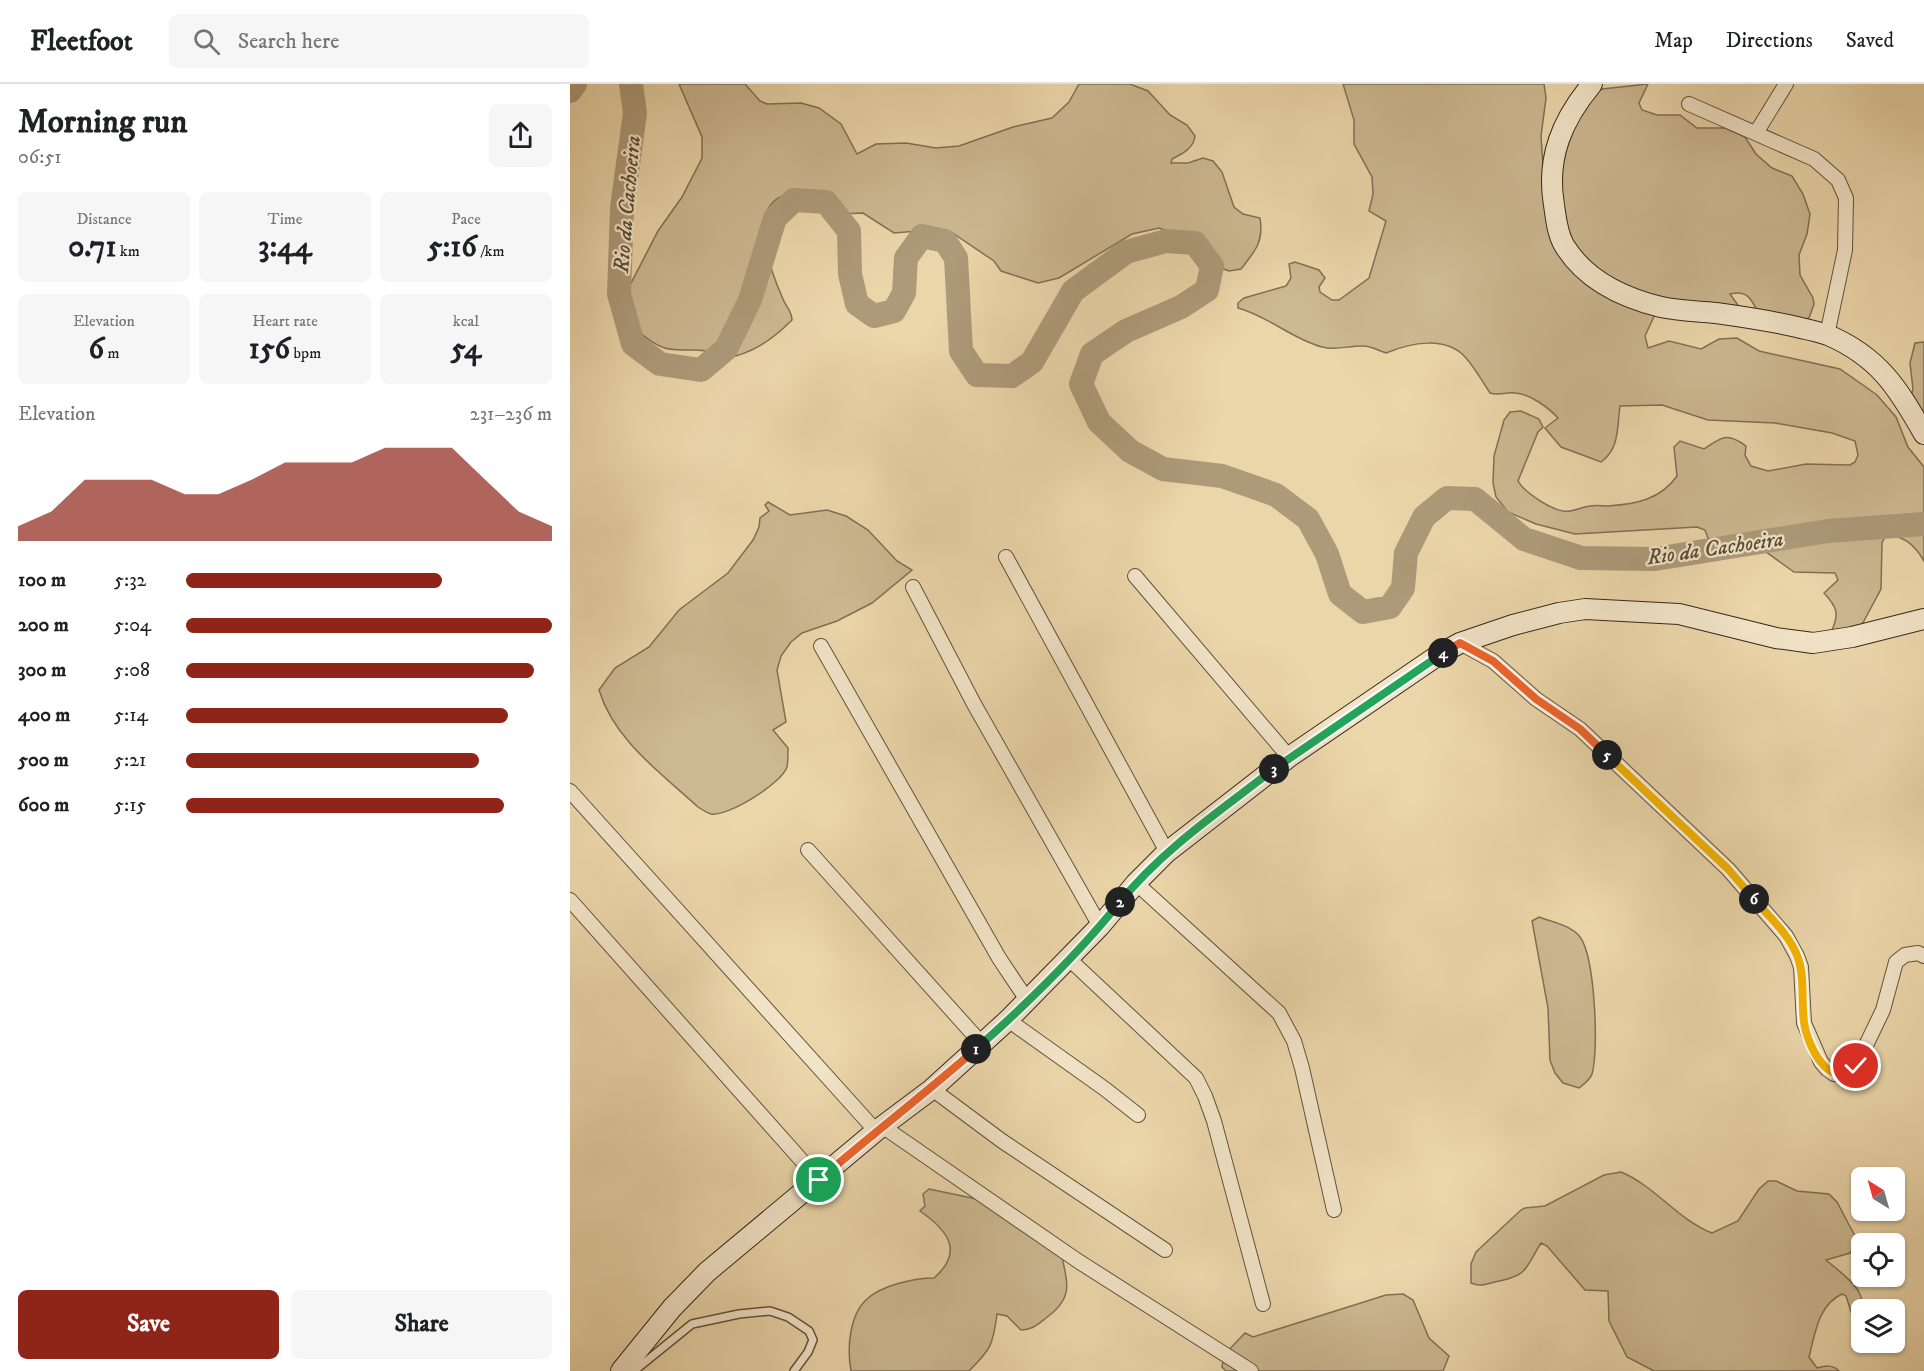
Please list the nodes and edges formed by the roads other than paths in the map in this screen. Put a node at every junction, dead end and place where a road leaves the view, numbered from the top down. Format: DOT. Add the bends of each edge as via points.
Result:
graph roads {
  1 [pos="1592,84"];
  2 [pos="1786,84"];
  3 [pos="1689,104"];
  4 [pos="1756,133"];
  5 [pos="1827,335"];
  6 [pos="1924,434"];
  7 [pos="1006,557"];
  8 [pos="1135,576"];
  9 [pos="912,587"];
  10 [pos="1924,619"];
  11 [pos="1460,643"];
  12 [pos="821,646"];
  13 [pos="1289,757"];
  14 [pos="570,792"];
  15 [pos="808,850"];
  16 [pos="1167,852"];
  17 [pos="1136,883"];
  18 [pos="570,900"];
  19 [pos="1100,926"];
  20 [pos="1924,956"];
  21 [pos="1068,958"];
  22 [pos="1027,1000"];
  23 [pos="1008,1020"];
  24 [pos="982,1044"];
  25 [pos="932,1089"];
  26 [pos="1138,1115"];
  27 [pos="879,1129"];
  28 [pos="819,1180"];
  29 [pos="1334,1210"];
  30 [pos="1165,1250"];
  31 [pos="1263,1304"];
  32 [pos="621,1371"];
  33 [pos="634,1371"];
  34 [pos="794,1371"];
  35 [pos="1251,1371"];
  1 -- 5 [label="street" via="1576,103 1557,141 1553,166 1557,224 1564,244 1582,267 1599,282 1627,297 1654,305 1773,321"];
  2 -- 4 [label="street"];
  3 -- 4 [label="street"];
  4 -- 5 [label="street" via="1814,159 1828,169 1844,190 1845,250"];
  5 -- 6 [label="street" via="1884,372"];
  7 -- 16 [label="street"];
  8 -- 13 [label="street"];
  9 -- 19 [label="street"];
  10 -- 11 [label="street" via="1813,643 1678,615 1585,609 1513,625"];
  11 -- 13 [label="street"];
  11 -- 20 [label="street" via="1493,661 1536,699 1580,729 1728,869 1779,928 1797,956 1804,1023 1821,1062 1834,1074 1843,1075 1856,1066 1883,1010 1896,962 1905,955"];
  12 -- 22 [label="street" via="999,958"];
  13 -- 16 [label="street"];
  14 -- 27 [label="street"];
  15 -- 24 [label="street"];
  16 -- 17 [label="street"];
  17 -- 19 [label="street"];
  17 -- 29 [label="street" via="1279,1013 1288,1027 1302,1068"];
  18 -- 28 [label="street"];
  19 -- 21 [label="street"];
  21 -- 22 [label="street"];
  21 -- 31 [label="street" via="1196,1078 1214,1120"];
  22 -- 23 [label="street"];
  23 -- 24 [label="street"];
  23 -- 26 [label="street"];
  24 -- 25 [label="street"];
  25 -- 27 [label="street"];
  25 -- 30 [label="street"];
  27 -- 28 [label="street"];
  27 -- 35 [label="street"];
  28 -- 32 [label="street" via="707,1272"];
  33 -- 34 [label="lane" via="692,1324 770,1311 809,1331 813,1340"];
}
